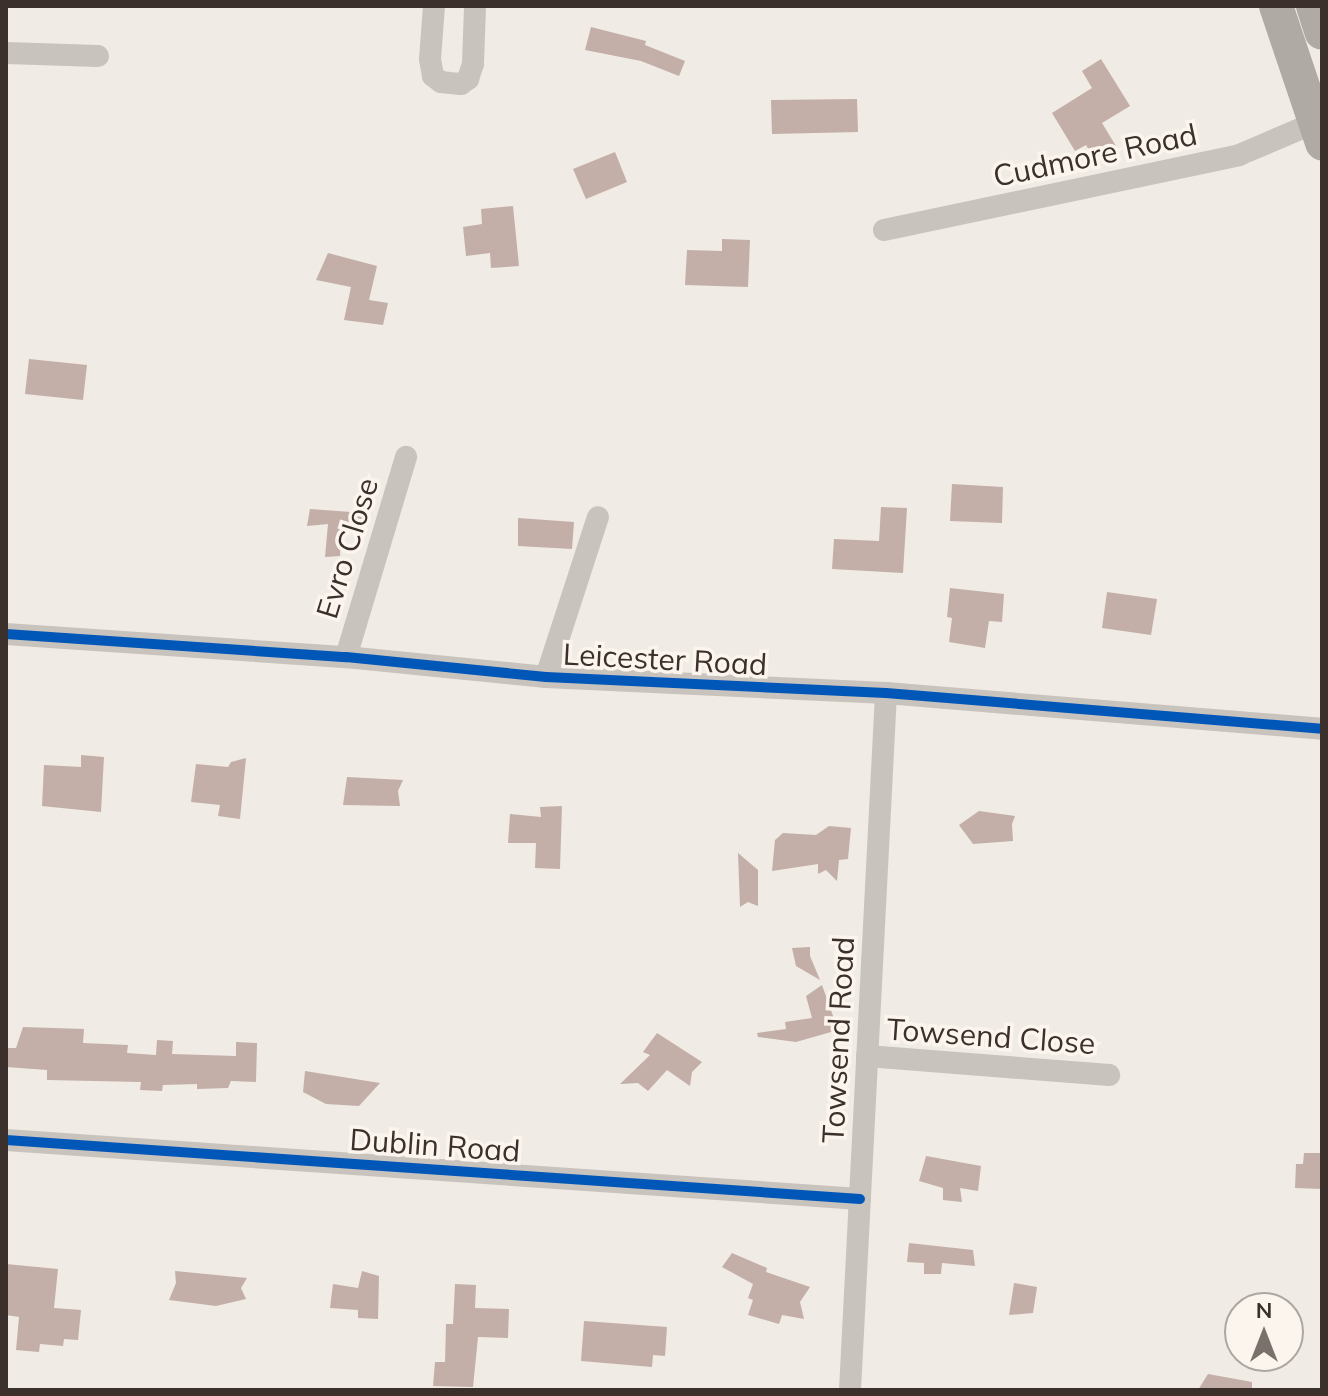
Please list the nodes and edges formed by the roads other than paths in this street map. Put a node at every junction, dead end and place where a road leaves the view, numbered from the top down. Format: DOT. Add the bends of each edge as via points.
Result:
graph roads {
  1 [pos="434,6"];
  2 [pos="475,6"];
  3 [pos="1276,6"];
  4 [pos="1313,6"];
  5 [pos="1322,33"];
  6 [pos="6,53"];
  7 [pos="98,56"];
  8 [pos="1318,133"];
  9 [pos="884,230"];
  10 [pos="406,457"];
  11 [pos="598,517"];
  12 [pos="6,634"];
  13 [pos="346,657"];
  14 [pos="546,677"];
  15 [pos="886,693"];
  16 [pos="1322,729"];
  17 [pos="867,1056"];
  18 [pos="1109,1075"];
  19 [pos="6,1140"];
  20 [pos="860,1199"];
  21 [pos="850,1390"];
  1 -- 2 [label="street" via="433,76 461,84 473,64"];
  3 -- 8 [label="highway"];
  4 -- 5 [label="highway"];
  6 -- 7 [label="street"];
  8 -- 9 [label="street, Cudmore Road" via="1239,155"];
  10 -- 13 [label="street, Evro Close"];
  11 -- 14 [label="street"];
  12 -- 13 [label="street, Leicester Road"];
  13 -- 14 [label="street, Leicester Road"];
  14 -- 15 [label="street, Leicester Road"];
  15 -- 16 [label="street, Leicester Road"];
  15 -- 17 [label="street, Towsend Road"];
  17 -- 18 [label="street, Towsend Close"];
  17 -- 20 [label="street, Towsend Road"];
  19 -- 20 [label="street, Dublin Road"];
  20 -- 21 [label="street, Towsend Road"];
}
